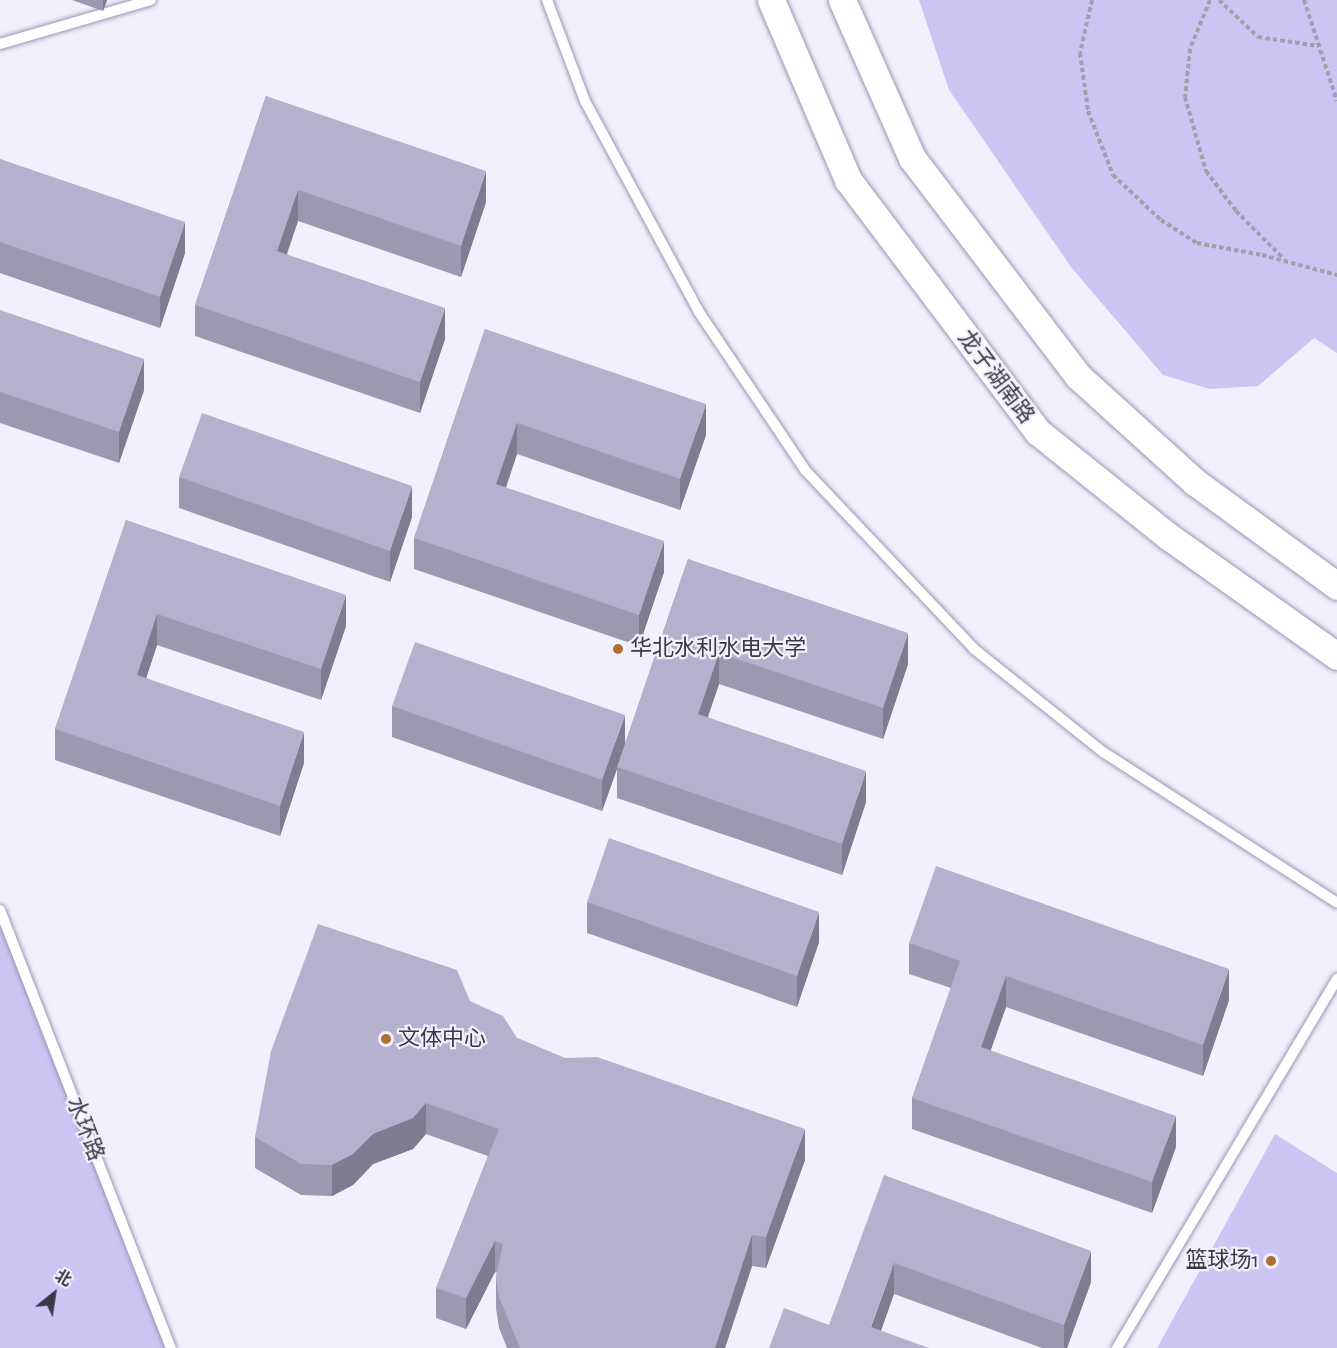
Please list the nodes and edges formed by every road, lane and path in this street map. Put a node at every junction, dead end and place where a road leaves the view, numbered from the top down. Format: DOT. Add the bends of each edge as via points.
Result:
graph roads {
  1 [pos="151,0"];
  2 [pos="547,0"];
  3 [pos="771,0"];
  4 [pos="842,0"];
  5 [pos="1092,0"];
  6 [pos="1210,0"];
  7 [pos="1219,0"];
  8 [pos="1304,0"];
  9 [pos="0,44"];
  10 [pos="1318,46"];
  11 [pos="1337,101"];
  12 [pos="1286,261"];
  13 [pos="1337,275"];
  14 [pos="1337,586"];
  15 [pos="1337,656"];
  16 [pos="1337,903"];
  17 [pos="0,910"];
  18 [pos="1337,979"];
  19 [pos="171,1348"];
  20 [pos="1117,1348"];
  1 -- 9 [label="lane"];
  2 -- 16 [label="lane" via="585,101 699,312 805,470 974,649 1104,752"];
  3 -- 15 [label="street, 龙子湖南路" via="848,180 1038,432 1168,536"];
  4 -- 14 [label="street" via="912,158 1078,376 1195,482"];
  5 -- 12 [label="path" via="1080,53 1088,111 1113,175 1161,220 1197,243"];
  6 -- 12 [label="path" via="1190,49 1185,98 1206,171 1236,211"];
  7 -- 10 [label="path" via="1258,36"];
  8 -- 10 [label="path"];
  10 -- 11 [label="path"];
  12 -- 13 [label="path"];
  17 -- 19 [label="lane, 水环路"];
  18 -- 20 [label="lane"];
}
